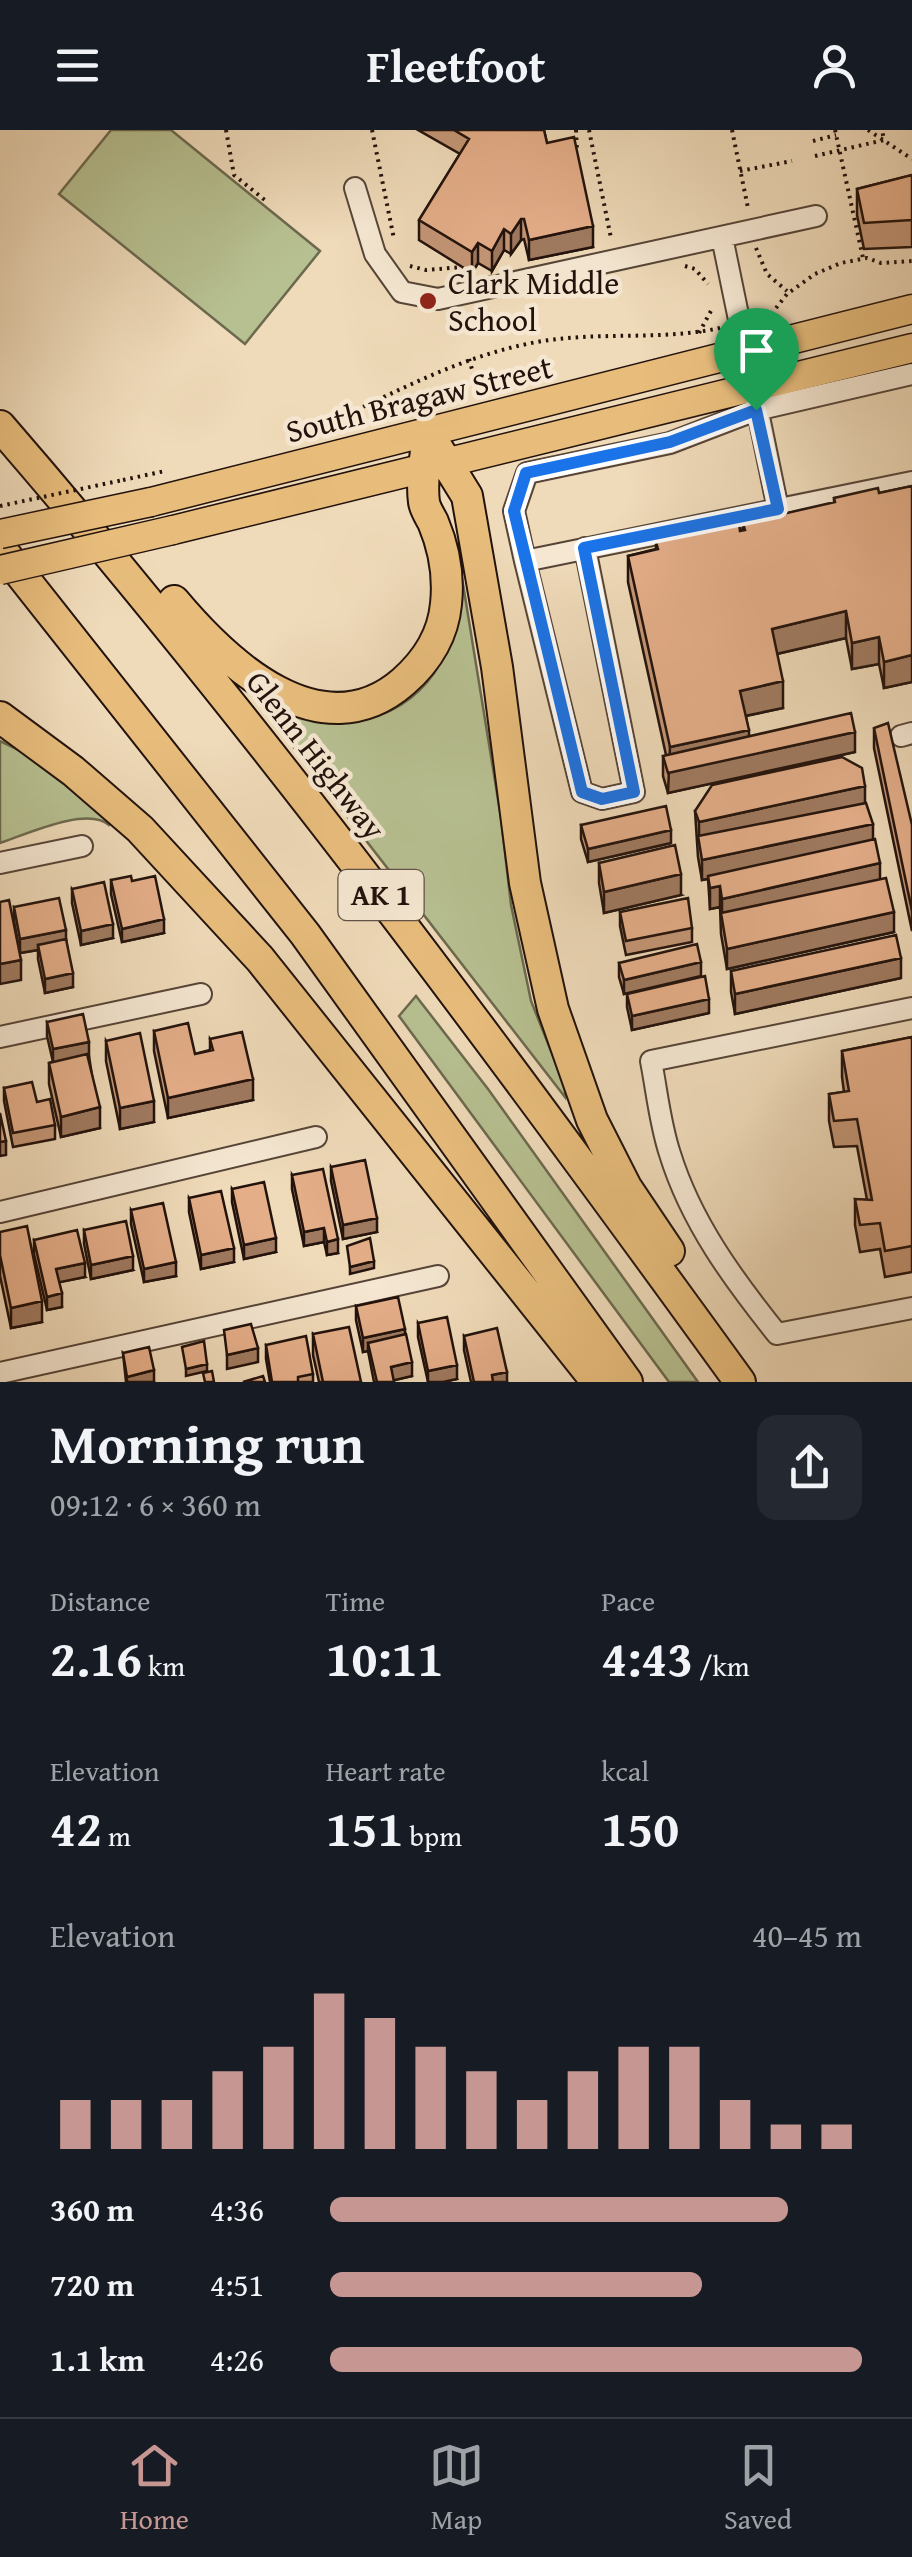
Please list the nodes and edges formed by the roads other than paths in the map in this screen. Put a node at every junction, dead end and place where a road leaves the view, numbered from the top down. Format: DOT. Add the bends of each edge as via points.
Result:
graph roads {
  1 [pos="355,188"];
  2 [pos="816,216"];
  3 [pos="722,237"];
  4 [pos="912,310"];
  5 [pos="912,348"];
  6 [pos="747,352"];
  7 [pos="912,374"];
  8 [pos="754,399"];
  9 [pos="0,425"];
  10 [pos="428,434"];
  11 [pos="436,464"];
  12 [pos="912,482"];
  13 [pos="778,509"];
  14 [pos="0,534"];
  15 [pos="0,548"];
  16 [pos="584,548"];
  17 [pos="525,561"];
  18 [pos="0,570"];
  19 [pos="0,717"];
  20 [pos="82,846"];
  21 [pos="0,863"];
  22 [pos="201,994"];
  23 [pos="912,1008"];
  24 [pos="0,1037"];
  25 [pos="316,1137"];
  26 [pos="0,1212"];
  27 [pos="438,1276"];
  28 [pos="912,1308"];
  29 [pos="0,1373"];
  30 [pos="597,1382"];
  31 [pos="627,1382"];
  32 [pos="740,1382"];
  33 [pos="758,1382"];
  1 -- 3 [label="street" via="374,249 402,292 438,300"];
  2 -- 3 [label="street"];
  3 -- 6 [label="street"];
  4 -- 6 [label="main road, South Bragaw Street"];
  5 -- 8 [label="main road, South Bragaw Street"];
  6 -- 8 [label="street"];
  6 -- 10 [label="main road, South Bragaw Street"];
  7 -- 8 [label="street"];
  8 -- 11 [label="main road, South Bragaw Street"];
  8 -- 13 [label="street"];
  8 -- 17 [label="street" via="670,442 526,473 514,511"];
  9 -- 11 [label="highway" via="244,672 312,705 334,708 397,687 437,641 447,584 424,504"];
  9 -- 32 [label="highway, Glenn Highway / AK 1" via="283,766"];
  10 -- 11 [label="highway"];
  10 -- 14 [label="main road, South Bragaw Street, bridge"];
  11 -- 18 [label="main road, South Bragaw Street, bridge"];
  11 -- 33 [label="highway" via="467,496 525,884 569,1060 626,1187"];
  12 -- 13 [label="street"];
  13 -- 16 [label="street"];
  15 -- 31 [label="highway, AK 1" via="305,934"];
  16 -- 17 [label="street"];
  16 -- 17 [label="street" via="634,792 602,799 582,792"];
  19 -- 30 [label="highway" via="140,829 260,958"];
  20 -- 21 [label="street"];
  22 -- 24 [label="street"];
  23 -- 28 [label="street" via="651,1062 669,1153 698,1223 777,1334"];
  25 -- 26 [label="street"];
  27 -- 29 [label="street"];
}
